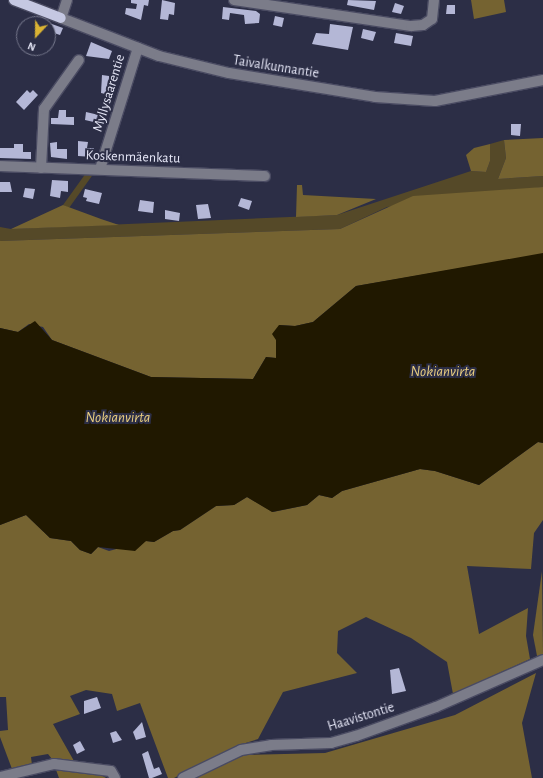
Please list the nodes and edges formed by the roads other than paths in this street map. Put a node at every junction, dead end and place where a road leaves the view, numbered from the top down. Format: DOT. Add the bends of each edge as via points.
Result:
graph roads {
  1 [pos="14,0"];
  2 [pos="67,0"];
  3 [pos="234,0"];
  4 [pos="434,0"];
  5 [pos="61,18"];
  6 [pos="138,48"];
  7 [pos="79,60"];
  8 [pos="543,80"];
  9 [pos="0,166"];
  10 [pos="41,168"];
  11 [pos="100,170"];
  12 [pos="265,176"];
  13 [pos="543,660"];
  14 [pos="0,777"];
  15 [pos="115,778"];
  16 [pos="183,778"];
  1 -- 5 [label="main road, Taivalkunnantie"];
  2 -- 5 [label="street"];
  3 -- 4 [label="street" via="411,26 428,24 432,19"];
  5 -- 6 [label="street, Taivalkunnantie"];
  6 -- 8 [label="street, Taivalkunnantie" via="201,68 405,100 454,99"];
  6 -- 11 [label="street, Myllysaarentie"];
  7 -- 10 [label="street" via="44,109"];
  9 -- 10 [label="street, Koskenmäenkatu"];
  10 -- 11 [label="street, Koskenmäenkatu"];
  11 -- 12 [label="street, Koskenmäenkatu"];
  13 -- 16 [label="street, Haavistontie" via="436,707 356,736 331,743 271,745 241,750"];
  14 -- 15 [label="street" via="54,764 112,771"];
}
